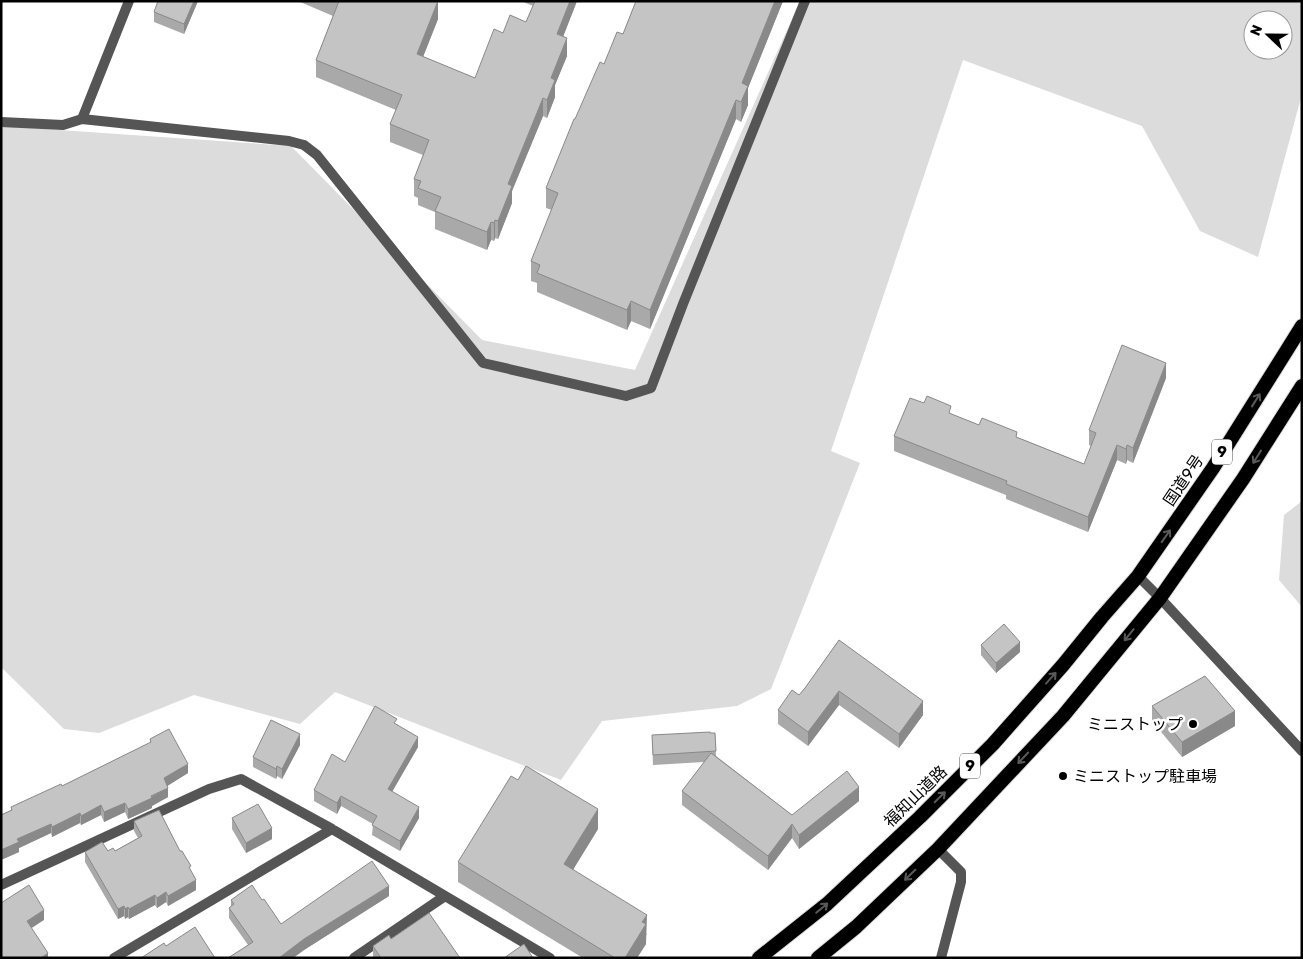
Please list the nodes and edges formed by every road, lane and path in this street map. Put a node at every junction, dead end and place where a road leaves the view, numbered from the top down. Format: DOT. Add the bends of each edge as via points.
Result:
graph roads {
  1 [pos="130,1"];
  2 [pos="805,1"];
  3 [pos="82,119"];
  4 [pos="1,122"];
  5 [pos="1302,326"];
  6 [pos="1302,386"];
  7 [pos="1138,576"];
  8 [pos="1160,598"];
  9 [pos="1302,751"];
  10 [pos="332,830"];
  11 [pos="938,848"];
  12 [pos="1,885"];
  13 [pos="445,896"];
  14 [pos="114,958"];
  15 [pos="354,958"];
  16 [pos="550,958"];
  17 [pos="758,958"];
  18 [pos="818,958"];
  19 [pos="941,958"];
  1 -- 3 [label="street"];
  2 -- 3 [label="street" via="651,388 626,396 483,363 317,155 304,145"];
  3 -- 4 [label="street" via="63,125"];
  7 -- 5 [label="highway, 国道9号 / 9, one-way" via="1213,468"];
  6 -- 8 [label="highway, 9, one-way"];
  7 -- 8 [label="street"];
  17 -- 7 [label="highway, 福知山道路 / 9, one-way" via="841,890 993,744"];
  8 -- 9 [label="street"];
  8 -- 11 [label="highway, 9, one-way" via="1063,716"];
  10 -- 12 [label="street" via="241,779 210,789"];
  10 -- 13 [label="street"];
  10 -- 14 [label="street"];
  11 -- 18 [label="highway, 9, one-way" via="856,927"];
  11 -- 19 [label="street" via="961,872"];
  13 -- 15 [label="street"];
  13 -- 16 [label="street"];
}
